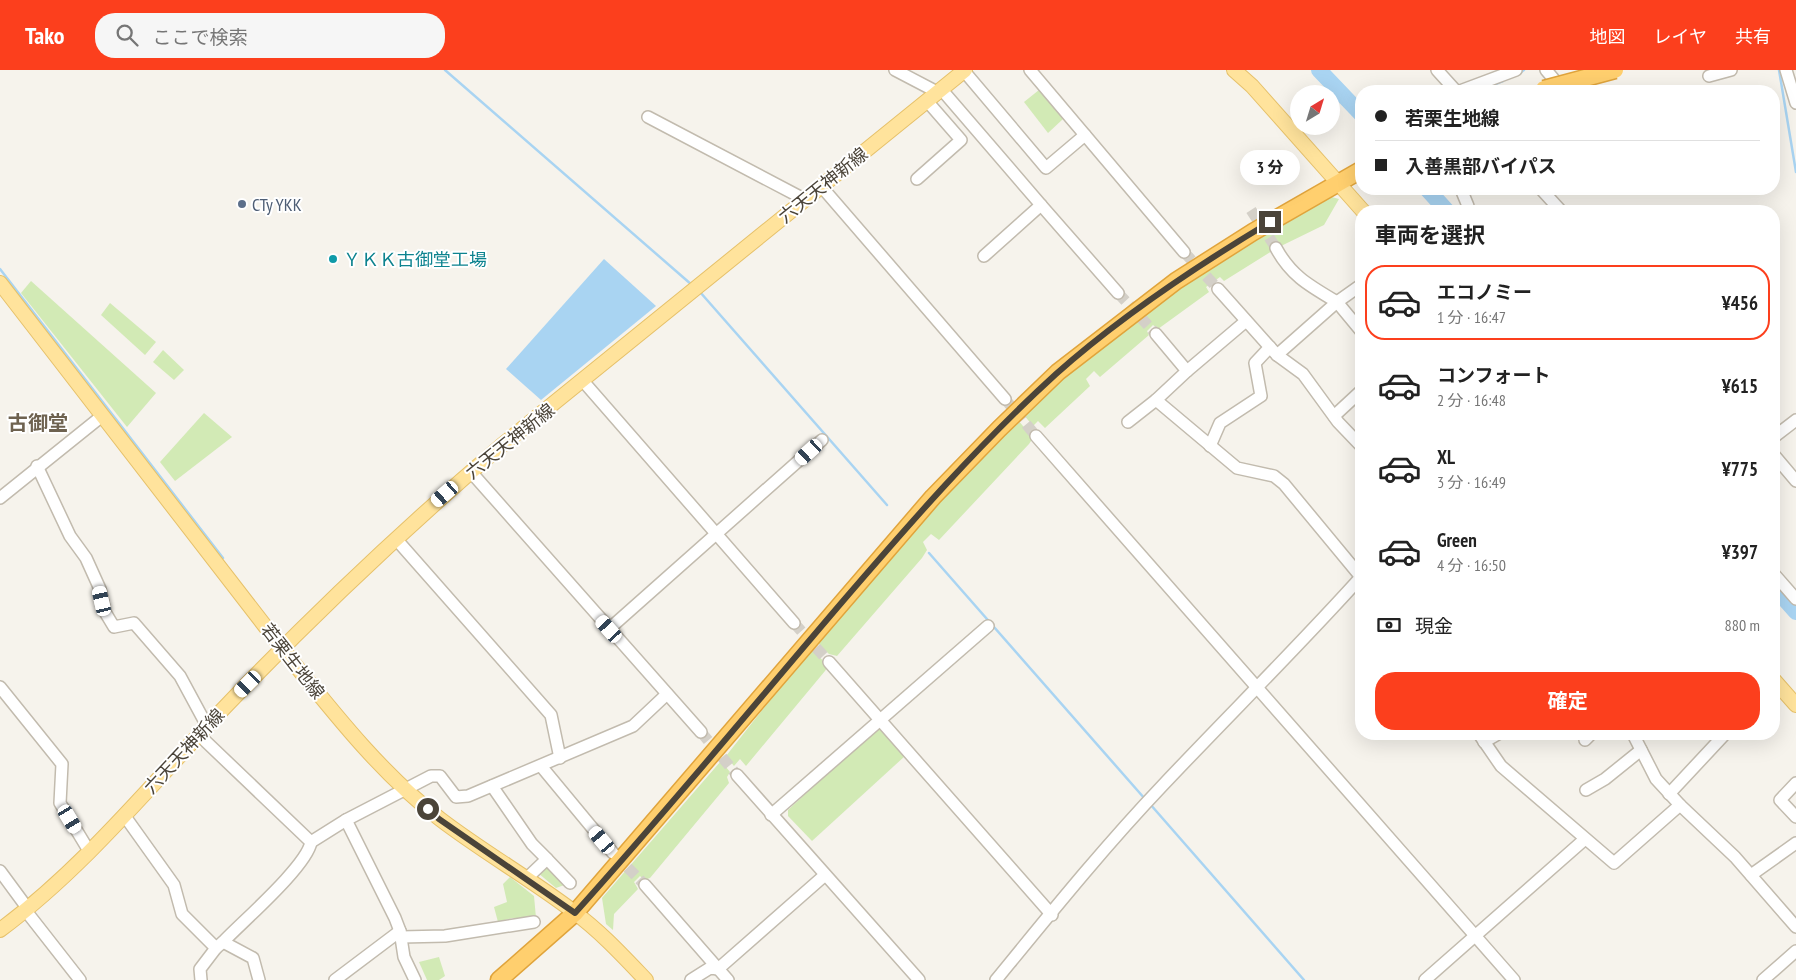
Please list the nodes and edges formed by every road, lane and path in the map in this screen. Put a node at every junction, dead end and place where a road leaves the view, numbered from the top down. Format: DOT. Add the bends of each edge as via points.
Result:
graph roads {
  1 [pos="894,70"];
  2 [pos="1030,70"];
  3 [pos="1234,70"];
  4 [pos="1437,70"];
  5 [pos="1516,70"];
  6 [pos="1546,70"];
  7 [pos="1615,70"];
  8 [pos="1730,70"];
  9 [pos="1786,70"];
  10 [pos="964,71"];
  11 [pos="1709,76"];
  12 [pos="1451,85"];
  13 [pos="1476,85"];
  14 [pos="1559,85"];
  15 [pos="1560,85"];
  16 [pos="940,91"];
  17 [pos="927,101"];
  18 [pos="1796,103"];
  19 [pos="648,117"];
  20 [pos="1085,135"];
  21 [pos="1355,173"];
  22 [pos="916,179"];
  23 [pos="1337,182"];
  24 [pos="821,186"];
  25 [pos="1547,195"];
  26 [pos="804,199"];
  27 [pos="1041,205"];
  28 [pos="1358,205"];
  29 [pos="1556,205"];
  30 [pos="1276,248"];
  31 [pos="1184,252"];
  32 [pos="984,256"];
  33 [pos="0,283"];
  34 [pos="1218,289"];
  35 [pos="1355,289"];
  36 [pos="1118,293"];
  37 [pos="1336,302"];
  38 [pos="1246,321"];
  39 [pos="1355,324"];
  40 [pos="1156,334"];
  41 [pos="1274,351"];
  42 [pos="1187,371"];
  43 [pos="583,381"];
  44 [pos="1355,397"];
  45 [pos="1005,399"];
  46 [pos="1156,400"];
  47 [pos="102,416"];
  48 [pos="1334,416"];
  49 [pos="1796,420"];
  50 [pos="1128,422"];
  51 [pos="1780,432"];
  52 [pos="1036,436"];
  53 [pos="1355,439"];
  54 [pos="822,440"];
  55 [pos="1210,446"];
  56 [pos="1780,462"];
  57 [pos="37,466"];
  58 [pos="471,472"];
  59 [pos="1796,481"];
  60 [pos="0,498"];
  61 [pos="716,534"];
  62 [pos="396,539"];
  63 [pos="1355,570"];
  64 [pos="1780,581"];
  65 [pos="1355,584"];
  66 [pos="1796,599"];
  67 [pos="794,623"];
  68 [pos="988,626"];
  69 [pos="609,629"];
  70 [pos="283,648"];
  71 [pos="829,662"];
  72 [pos="1258,686"];
  73 [pos="0,687"];
  74 [pos="1780,689"];
  75 [pos="667,694"];
  76 [pos="1796,705"];
  77 [pos="880,720"];
  78 [pos="203,731"];
  79 [pos="701,732"];
  80 [pos="1483,740"];
  81 [pos="1636,740"];
  82 [pos="1720,740"];
  83 [pos="1641,750"];
  84 [pos="560,758"];
  85 [pos="541,766"];
  86 [pos="737,775"];
  87 [pos="1796,783"];
  88 [pos="492,786"];
  89 [pos="406,788"];
  90 [pos="1586,790"];
  91 [pos="1669,794"];
  92 [pos="1680,805"];
  93 [pos="124,815"];
  94 [pos="771,815"];
  95 [pos="1796,817"];
  96 [pos="346,820"];
  97 [pos="1585,839"];
  98 [pos="311,842"];
  99 [pos="1796,843"];
  100 [pos="88,851"];
  101 [pos="613,853"];
  102 [pos="547,859"];
  103 [pos="0,871"];
  104 [pos="825,875"];
  105 [pos="1751,875"];
  106 [pos="527,878"];
  107 [pos="570,883"];
  108 [pos="644,885"];
  109 [pos="27,910"];
  110 [pos="575,913"];
  111 [pos="1052,915"];
  112 [pos="534,922"];
  113 [pos="1796,927"];
  114 [pos="0,930"];
  115 [pos="401,934"];
  116 [pos="1476,936"];
  117 [pos="220,945"];
  118 [pos="1796,951"];
  119 [pos="718,968"];
  120 [pos="1000,979"];
  121 [pos="80,980"];
  122 [pos="201,980"];
  123 [pos="259,980"];
  124 [pos="335,980"];
  125 [pos="415,980"];
  126 [pos="500,980"];
  127 [pos="646,980"];
  128 [pos="692,980"];
  129 [pos="728,980"];
  130 [pos="919,980"];
  131 [pos="1425,980"];
  132 [pos="1514,980"];
  133 [pos="1763,980"];
  1 -- 16 [label="street"];
  2 -- 20 [label="street"];
  3 -- 23 [label="main road"];
  4 -- 12 [label="street"];
  5 -- 13 [label="street"];
  6 -- 14 [label="street"];
  7 -- 15 [label="highway, bridge"];
  8 -- 11 [label="street"];
  9 -- 18 [label="street"];
  10 -- 16 [label="main road, 六天天神新線"];
  10 -- 20 [label="street" via="1046,168"];
  16 -- 17 [label="main road, 六天天神新線"];
  16 -- 27 [label="street"];
  17 -- 22 [label="street" via="961,140"];
  17 -- 24 [label="main road, 六天天神新線"];
  19 -- 26 [label="street"];
  20 -- 31 [label="street"];
  21 -- 23 [label="highway"];
  23 -- 28 [label="main road"];
  23 -- 110 [label="highway" via="1176,281 1058,372 1005,422 932,497"];
  24 -- 26 [label="main road, 六天天神新線"];
  24 -- 45 [label="street"];
  25 -- 29 [label="street"];
  26 -- 43 [label="main road, 六天天神新線"];
  27 -- 32 [label="street"];
  27 -- 36 [label="street"];
  30 -- 37 [label="street" via="1286,266"];
  33 -- 47 [label="main road, 若栗生地線"];
  34 -- 38 [label="street"];
  35 -- 37 [label="street"];
  37 -- 39 [label="street"];
  37 -- 41 [label="street"];
  38 -- 41 [label="street"];
  38 -- 42 [label="street"];
  40 -- 42 [label="street"];
  41 -- 48 [label="street" via="1303,374"];
  41 -- 55 [label="street" via="1255,363 1261,396 1220,423"];
  42 -- 46 [label="street"];
  43 -- 58 [label="main road, 六天天神新線"];
  43 -- 61 [label="street"];
  44 -- 48 [label="street"];
  46 -- 50 [label="street"];
  46 -- 55 [label="street"];
  47 -- 57 [label="street"];
  47 -- 70 [label="main road, 若栗生地線"];
  48 -- 53 [label="street"];
  49 -- 51 [label="street"];
  52 -- 72 [label="street"];
  54 -- 61 [label="street"];
  55 -- 63 [label="street" via="1237,468 1274,476 1284,484"];
  56 -- 59 [label="street"];
  57 -- 60 [label="street"];
  57 -- 78 [label="street" via="70,536 86,558 100,589 105,612 114,627 134,623 180,676"];
  58 -- 62 [label="main road, 六天天神新線"];
  58 -- 69 [label="street"];
  61 -- 67 [label="street"];
  61 -- 69 [label="street"];
  62 -- 70 [label="main road, 六天天神新線"];
  62 -- 84 [label="street" via="551,715"];
  64 -- 66 [label="street"];
  65 -- 72 [label="street"];
  68 -- 77 [label="street"];
  69 -- 75 [label="street"];
  70 -- 78 [label="main road, 六天天神新線"];
  70 -- 89 [label="main road, 若栗生地線" via="335,715"];
  71 -- 77 [label="street"];
  72 -- 111 [label="street" via="1119,832"];
  72 -- 116 [label="street"];
  73 -- 100 [label="street" via="62,764 60,803"];
  74 -- 76 [label="main road"];
  75 -- 79 [label="street"];
  75 -- 84 [label="street" via="633,726"];
  77 -- 94 [label="street"];
  77 -- 111 [label="street"];
  78 -- 93 [label="main road, 六天天神新線"];
  78 -- 98 [label="street"];
  80 -- 97 [label="street" via="1502,766"];
  81 -- 83 [label="street"];
  82 -- 91 [label="street"];
  83 -- 90 [label="street"];
  83 -- 91 [label="street" via="1656,779"];
  84 -- 85 [label="street"];
  85 -- 88 [label="street"];
  85 -- 101 [label="street"];
  86 -- 94 [label="street"];
  87 -- 95 [label="street" via="1780,800"];
  88 -- 89 [label="street" via="468,796 456,797 440,776 430,776"];
  88 -- 102 [label="street" via="532,844"];
  89 -- 96 [label="street"];
  89 -- 106 [label="main road, 若栗生地線" via="439,819"];
  91 -- 92 [label="street"];
  92 -- 97 [label="street" via="1614,863"];
  92 -- 105 [label="street"];
  93 -- 100 [label="main road, 六天天神新線"];
  93 -- 117 [label="street" via="174,886 182,914"];
  94 -- 104 [label="street"];
  96 -- 98 [label="street"];
  96 -- 115 [label="street"];
  97 -- 116 [label="street"];
  98 -- 117 [label="street" via="309,851 288,876"];
  99 -- 105 [label="street"];
  100 -- 109 [label="main road, 六天天神新線"];
  102 -- 106 [label="street"];
  102 -- 107 [label="street"];
  103 -- 109 [label="street"];
  104 -- 119 [label="street"];
  104 -- 130 [label="street"];
  105 -- 113 [label="street"];
  106 -- 110 [label="main road, 若栗生地線"];
  108 -- 119 [label="street"];
  109 -- 114 [label="main road, 六天天神新線"];
  109 -- 121 [label="street"];
  110 -- 126 [label="highway"];
  110 -- 127 [label="main road, 若栗生地線" via="613,945"];
  111 -- 120 [label="street"];
  112 -- 115 [label="street" via="445,936"];
  115 -- 124 [label="street"];
  115 -- 125 [label="street" via="404,957"];
  116 -- 131 [label="street"];
  116 -- 132 [label="street"];
  117 -- 122 [label="street" via="200,969"];
  117 -- 123 [label="street" via="253,958"];
  118 -- 133 [label="street"];
  119 -- 128 [label="street" via="710,968"];
  119 -- 129 [label="street"];
}
